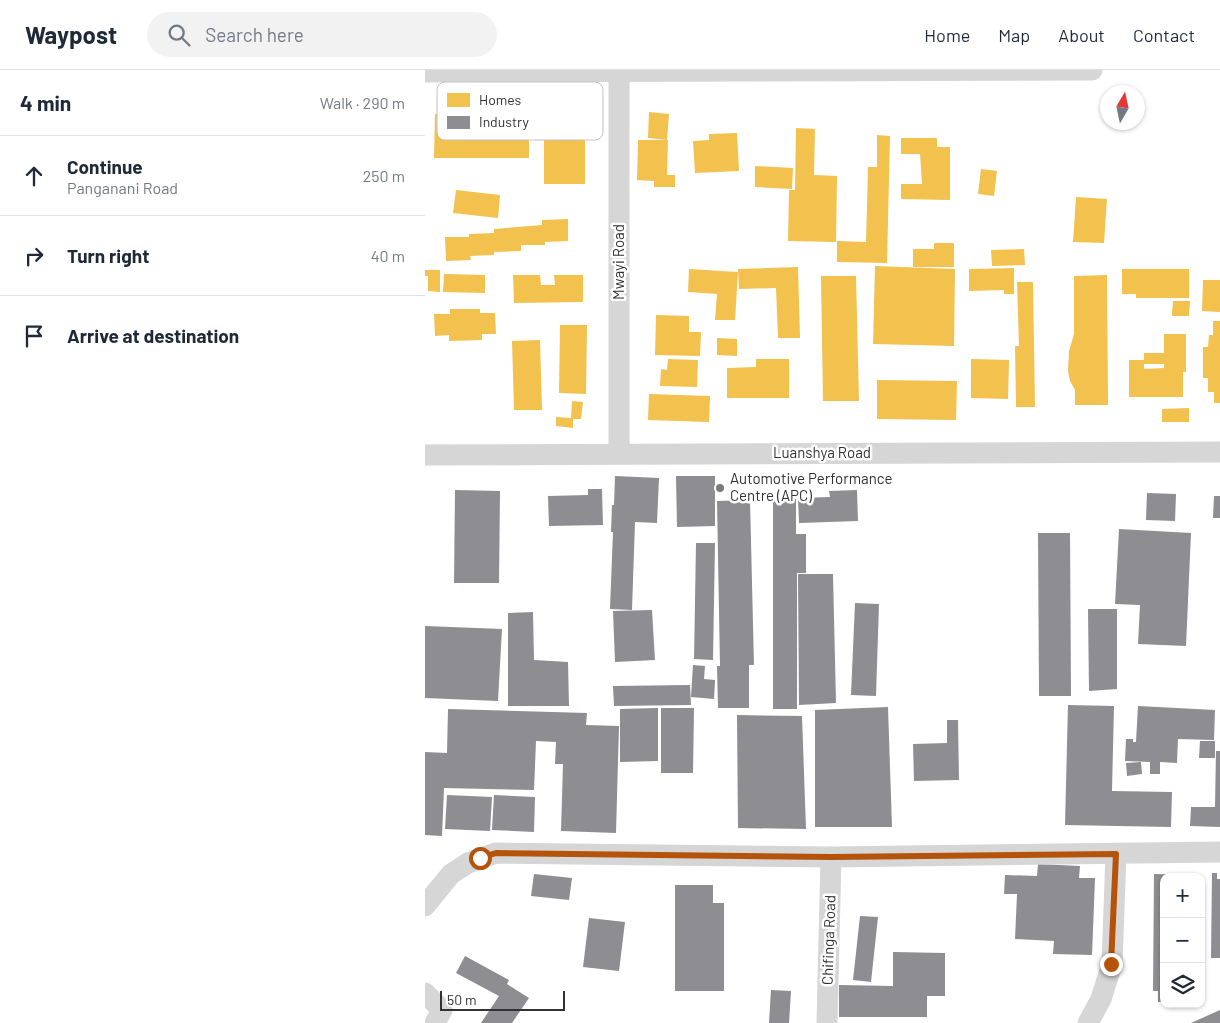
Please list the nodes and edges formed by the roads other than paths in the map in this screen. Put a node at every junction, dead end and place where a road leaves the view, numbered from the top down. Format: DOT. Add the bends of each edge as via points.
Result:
graph roads {
  1 [pos="803,70"];
  2 [pos="996,70"];
  3 [pos="1093,70"];
  4 [pos="619,71"];
  5 [pos="425,72"];
  6 [pos="1220,452"];
  7 [pos="619,454"];
  8 [pos="425,455"];
  9 [pos="1220,852"];
  10 [pos="1116,854"];
  11 [pos="831,857"];
  12 [pos="425,906"];
  13 [pos="425,993"];
  14 [pos="435,1023"];
  15 [pos="827,1023"];
  16 [pos="1088,1023"];
  1 -- 2 [label="street"];
  1 -- 4 [label="street"];
  2 -- 3 [label="street"];
  4 -- 5 [label="street"];
  4 -- 7 [label="street, Mwayi Road"];
  6 -- 7 [label="street, Luanshya Road"];
  7 -- 8 [label="street, Luanshya Road"];
  9 -- 10 [label="street"];
  10 -- 11 [label="street"];
  10 -- 16 [label="street" via="1111,964 1101,999"];
  11 -- 12 [label="street" via="496,853 467,863 451,874"];
  11 -- 15 [label="street, Chifinga Road"];
  13 -- 14 [label="street" via="442,1010"];
}
